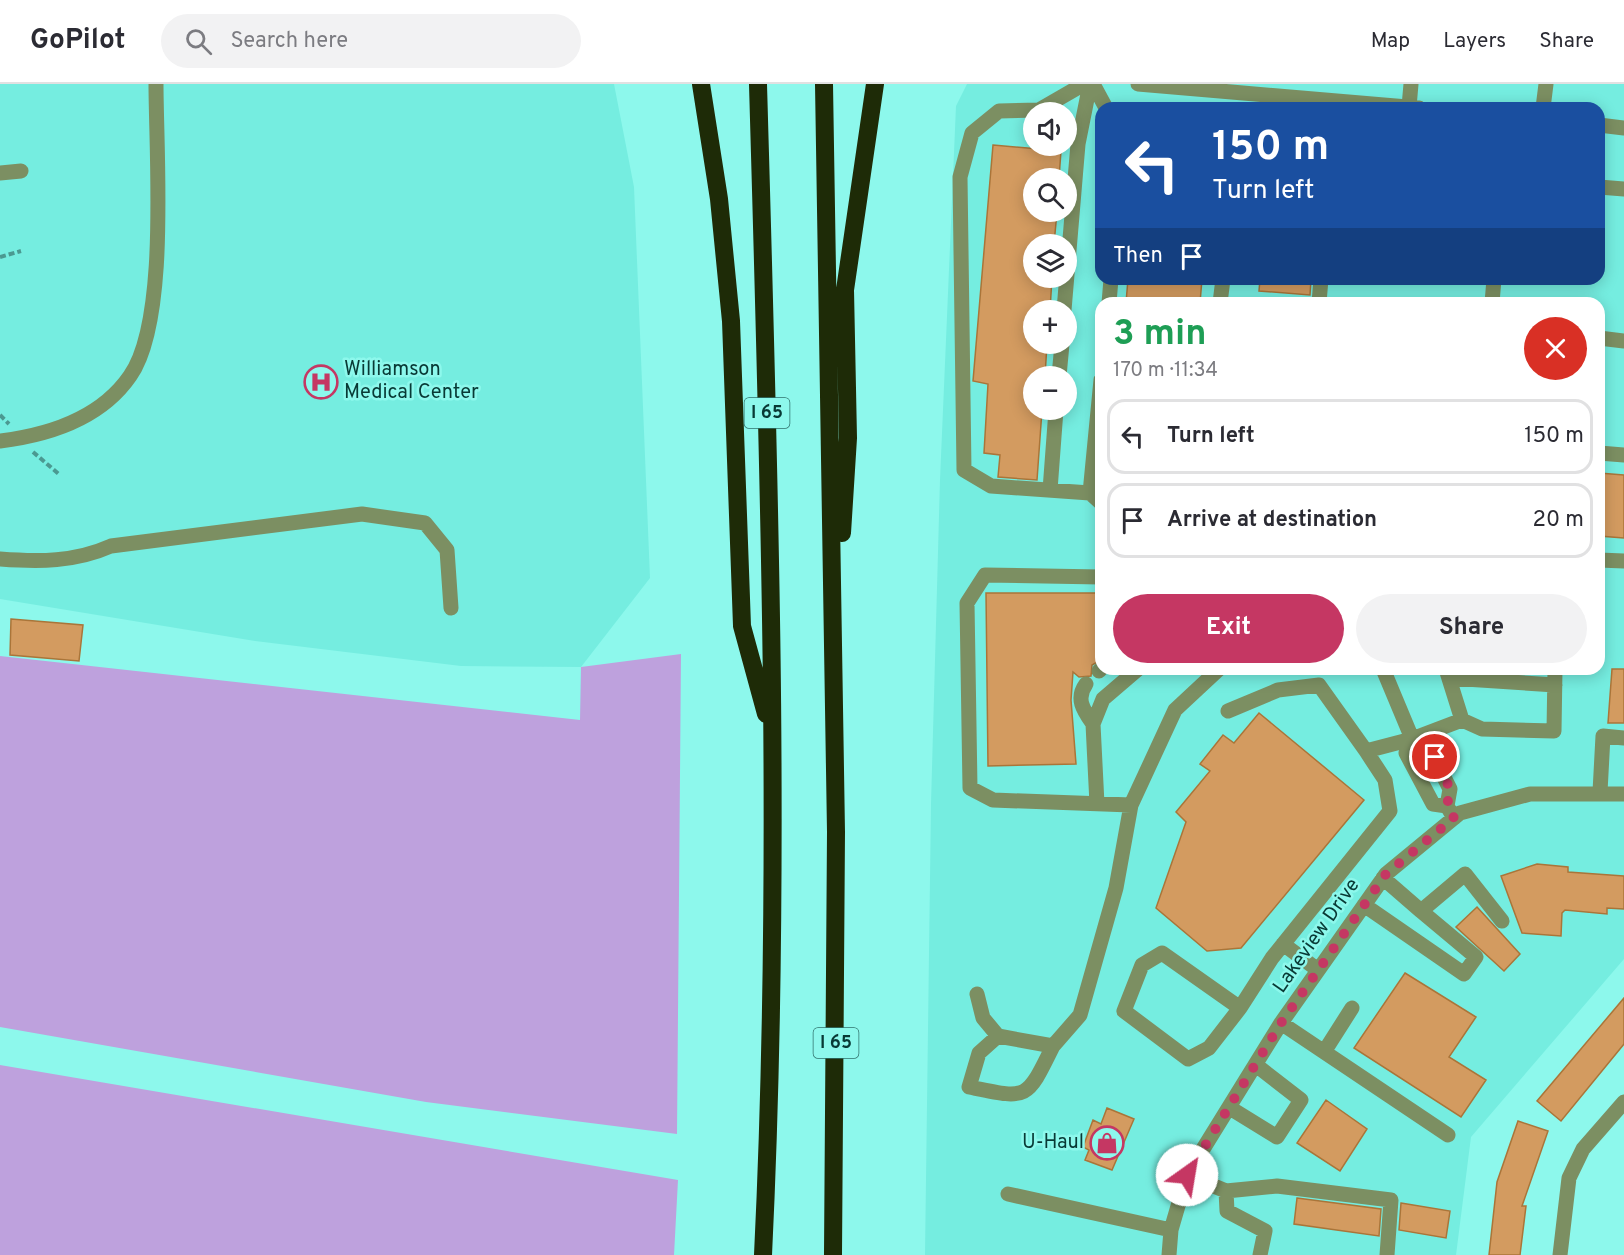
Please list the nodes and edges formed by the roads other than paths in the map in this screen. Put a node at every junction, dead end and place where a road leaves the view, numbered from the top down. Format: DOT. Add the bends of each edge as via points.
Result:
graph roads {
  1 [pos="156,84"];
  2 [pos="701,84"];
  3 [pos="758,84"];
  4 [pos="824,84"];
  5 [pos="874,84"];
  6 [pos="1084,84"];
  7 [pos="1092,84"];
  8 [pos="1138,84"];
  9 [pos="1411,84"];
  10 [pos="1546,84"];
  11 [pos="1220,87"];
  12 [pos="1243,100"];
  13 [pos="1102,102"];
  14 [pos="1288,102"];
  15 [pos="1413,102"];
  16 [pos="1544,102"];
  17 [pos="1605,126"];
  18 [pos="1624,128"];
  19 [pos="21,171"];
  20 [pos="0,174"];
  21 [pos="1605,187"];
  22 [pos="1624,189"];
  23 [pos="1065,300"];
  24 [pos="1605,339"];
  25 [pos="1624,341"];
  26 [pos="1055,420"];
  27 [pos="0,441"];
  28 [pos="1605,453"];
  29 [pos="1624,454"];
  30 [pos="1050,490"];
  31 [pos="1095,498"];
  32 [pos="0,559"];
  33 [pos="1605,560"];
  34 [pos="1624,561"];
  35 [pos="1095,577"];
  36 [pos="451,608"];
  37 [pos="835,652"];
  38 [pos="1130,675"];
  39 [pos="1213,675"];
  40 [pos="1386,675"];
  41 [pos="1449,675"];
  42 [pos="1466,675"];
  43 [pos="1555,675"];
  44 [pos="1086,684"];
  45 [pos="1555,685"];
  46 [pos="1228,711"];
  47 [pos="1462,720"];
  48 [pos="1094,724"];
  49 [pos="1624,738"];
  50 [pos="773,742"];
  51 [pos="1415,745"];
  52 [pos="1366,751"];
  53 [pos="1600,792"];
  54 [pos="1624,794"];
  55 [pos="1097,804"];
  56 [pos="1131,805"];
  57 [pos="1451,812"];
  58 [pos="1383,878"];
  59 [pos="1364,905"];
  60 [pos="1421,910"];
  61 [pos="1502,921"];
  62 [pos="1282,944"];
  63 [pos="1318,970"];
  64 [pos="977,993"];
  65 [pos="1240,1008"];
  66 [pos="1352,1008"];
  67 [pos="1281,1023"];
  68 [pos="998,1036"];
  69 [pos="1053,1046"];
  70 [pos="1324,1052"];
  71 [pos="1256,1065"];
  72 [pos="1624,1102"];
  73 [pos="1230,1108"];
  74 [pos="1448,1135"];
  75 [pos="1187,1175"];
  76 [pos="1227,1191"];
  77 [pos="1008,1194"];
  78 [pos="1171,1230"];
  79 [pos="764,1255"];
  80 [pos="833,1255"];
  81 [pos="1169,1255"];
  82 [pos="1260,1255"];
  83 [pos="1387,1255"];
  84 [pos="1560,1255"];
  1 -- 27 [label="street" via="156,275 148,334 131,376 99,408 73,422 55,430"];
  2 -- 50 [label="highway" via="720,200 731,321 742,626"];
  3 -- 50 [label="highway, I 65"];
  4 -- 37 [label="highway, I 65" via="825,292"];
  5 -- 37 [label="highway" via="845,290 848,438"];
  6 -- 30 [label="street" via="1039,110 999,111 972,133 960,177 964,470 991,486"];
  7 -- 13 [label="street"];
  7 -- 23 [label="street" via="1078,144"];
  8 -- 11 [label="street"];
  9 -- 15 [label="street"];
  10 -- 16 [label="street"];
  11 -- 12 [label="street"];
  12 -- 14 [label="street"];
  17 -- 18 [label="street"];
  19 -- 20 [label="street"];
  21 -- 22 [label="street"];
  24 -- 25 [label="street"];
  26 -- 30 [label="street"];
  28 -- 29 [label="street"];
  30 -- 31 [label="street"];
  32 -- 36 [label="street" via="58,560 88,556 111,546 362,514 425,523 447,550"];
  33 -- 34 [label="street"];
  35 -- 55 [label="street" via="985,575 967,603 970,788 993,800"];
  37 -- 80 [label="highway, I 65"];
  38 -- 48 [label="street" via="1103,699"];
  39 -- 56 [label="street" via="1175,710"];
  40 -- 51 [label="street"];
  41 -- 47 [label="street"];
  42 -- 45 [label="street"];
  43 -- 45 [label="street"];
  44 -- 48 [label="street" via="1081,707"];
  45 -- 47 [label="street" via="1554,731 1482,729"];
  46 -- 52 [label="street" via="1278,690 1319,685"];
  47 -- 51 [label="street"];
  48 -- 55 [label="street"];
  49 -- 53 [label="street" via="1603,736"];
  50 -- 79 [label="highway, I 65" via="770,1126"];
  51 -- 52 [label="street"];
  51 -- 57 [label="street" via="1450,789"];
  51 -- 57 [label="street" via="1433,804"];
  52 -- 62 [label="street" via="1385,780 1390,811"];
  53 -- 54 [label="street, Lakeview Drive"];
  53 -- 57 [label="street, Lakeview Drive" via="1530,794"];
  55 -- 56 [label="street"];
  56 -- 69 [label="street" via="1116,888 1080,1015"];
  57 -- 58 [label="street, Lakeview Drive"];
  58 -- 59 [label="street, Lakeview Drive"];
  58 -- 60 [label="street"];
  59 -- 60 [label="street" via="1464,974 1476,957"];
  59 -- 63 [label="street, Lakeview Drive"];
  60 -- 61 [label="street" via="1465,874"];
  62 -- 63 [label="street"];
  62 -- 65 [label="street"];
  63 -- 67 [label="street, Lakeview Drive"];
  64 -- 68 [label="street" via="983,1018"];
  65 -- 65 [label="street" via="1209,1048 1188,1059 1124,1011 1142,965 1162,953"];
  66 -- 70 [label="street"];
  67 -- 70 [label="street"];
  67 -- 71 [label="street, Lakeview Drive"];
  68 -- 69 [label="street"];
  68 -- 69 [label="street" via="979,1053 969,1087 1014,1096 1034,1085"];
  70 -- 74 [label="street"];
  71 -- 73 [label="street, Lakeview Drive"];
  71 -- 73 [label="street" via="1301,1100 1277,1137"];
  72 -- 84 [label="street" via="1583,1149 1569,1178"];
  73 -- 75 [label="street, Lakeview Drive"];
  75 -- 76 [label="street"];
  75 -- 78 [label="street, Lakeview Drive"];
  76 -- 82 [label="street" via="1227,1211 1265,1231"];
  76 -- 83 [label="street" via="1278,1186 1391,1200"];
  77 -- 78 [label="street"];
  78 -- 81 [label="street, Lakeview Drive"];
}
